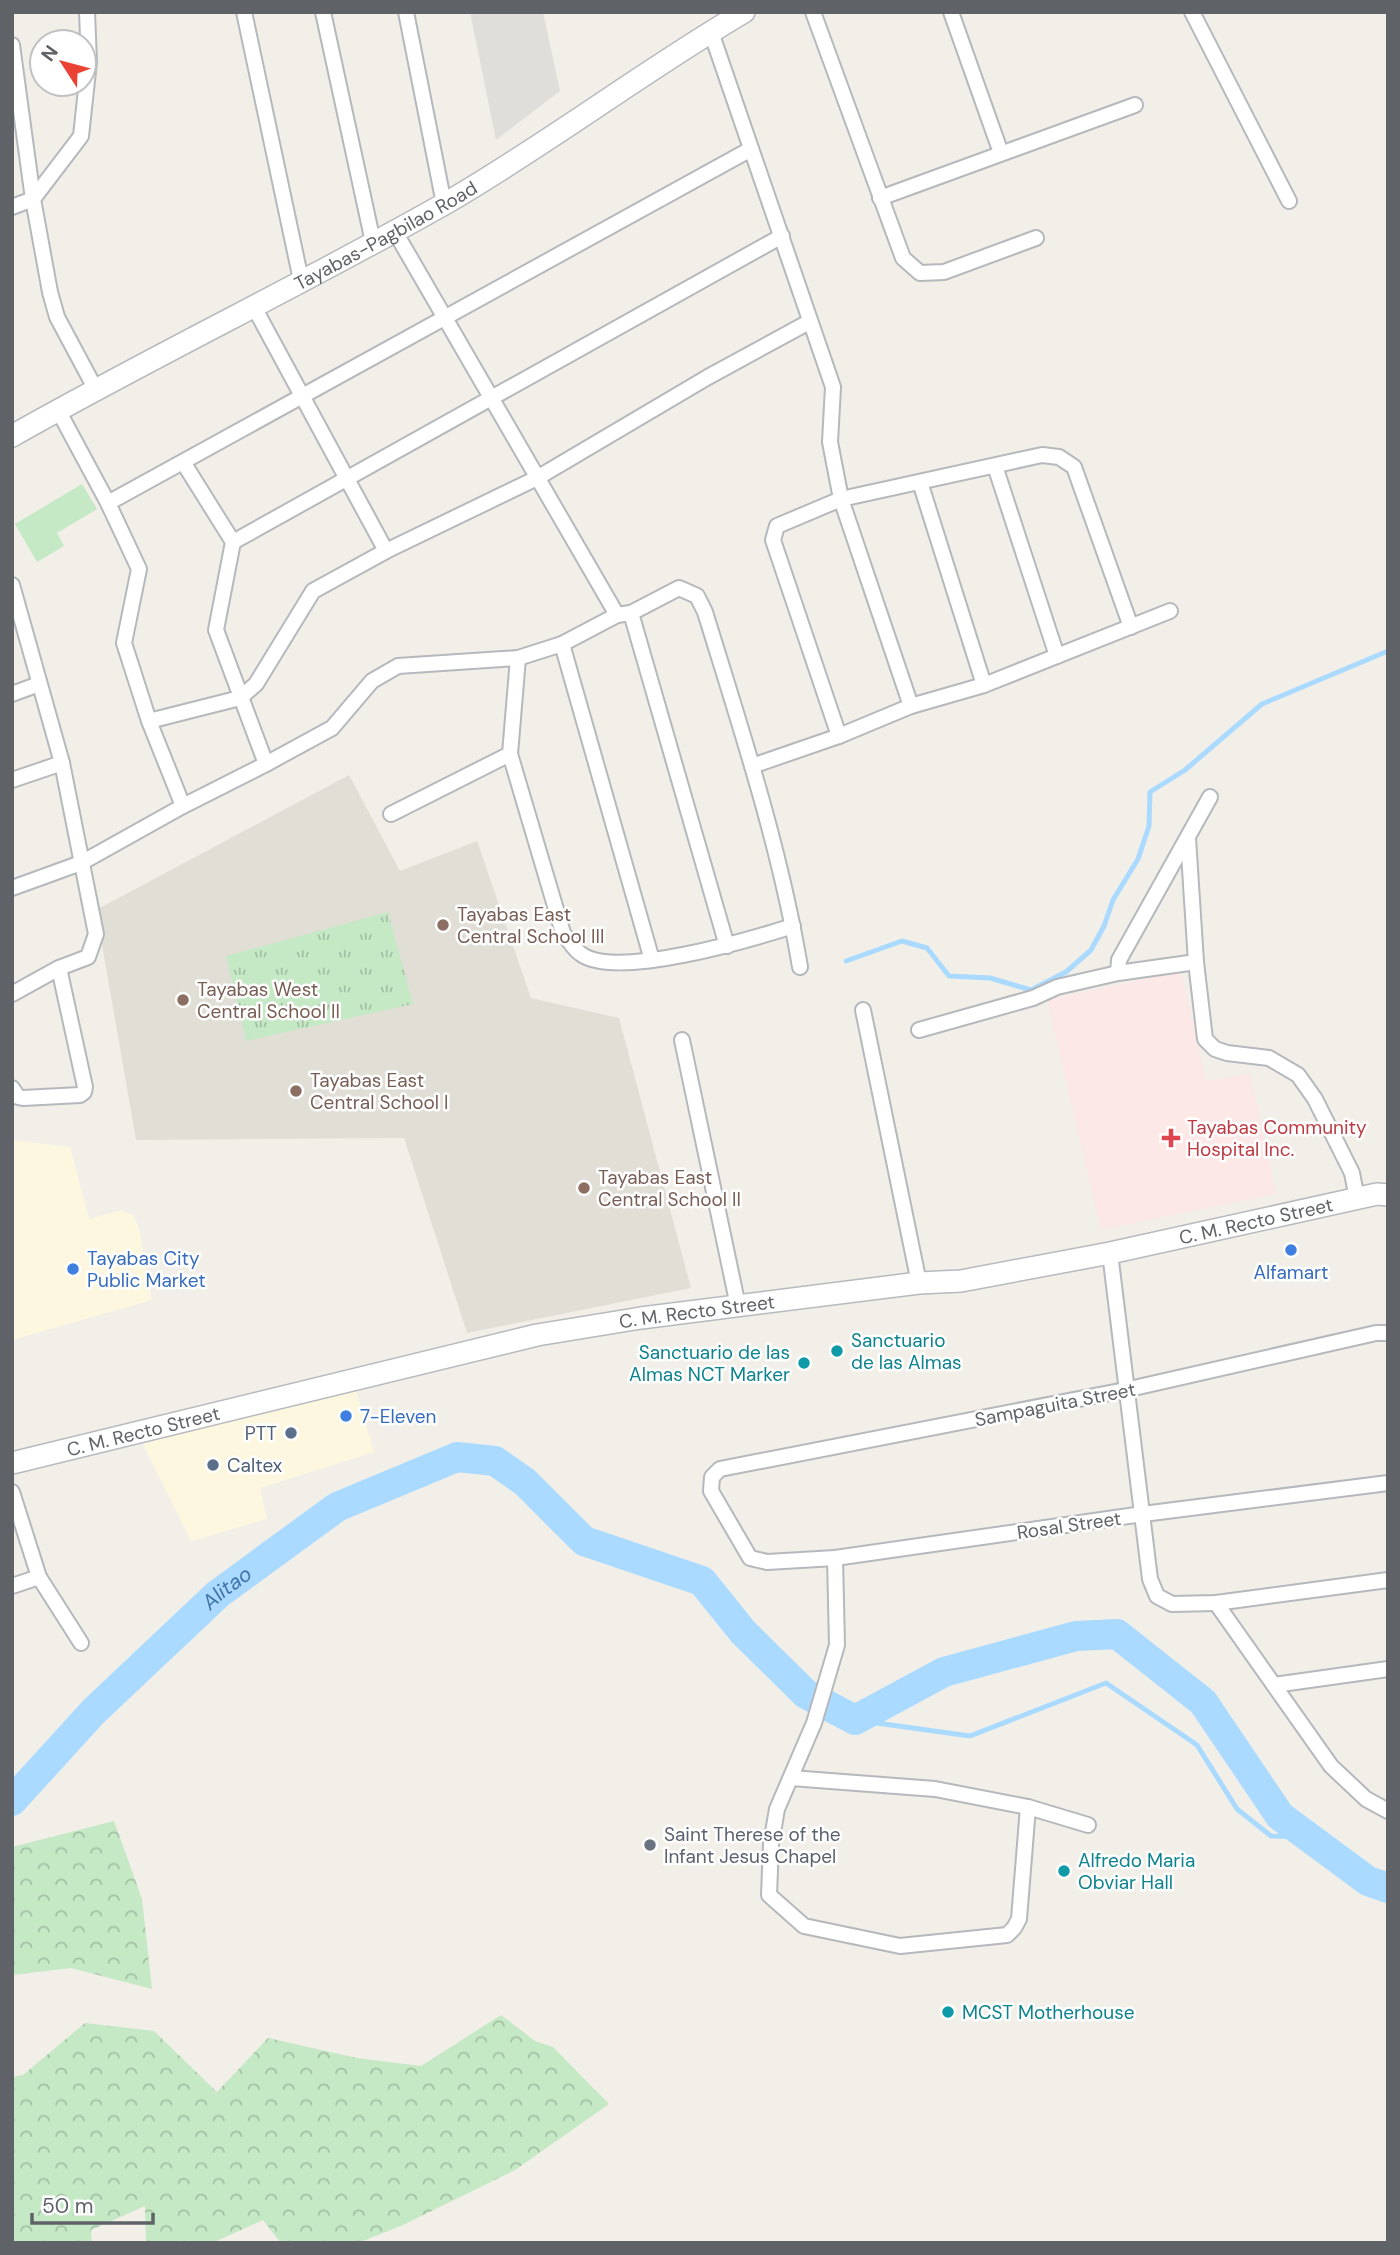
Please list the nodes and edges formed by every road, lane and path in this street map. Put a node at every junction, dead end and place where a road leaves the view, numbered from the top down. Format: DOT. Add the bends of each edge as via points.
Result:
graph roads {
  1 [pos="87,12"];
  2 [pos="244,12"];
  3 [pos="323,12"];
  4 [pos="406,12"];
  5 [pos="744,12"];
  6 [pos="813,12"];
  7 [pos="951,12"];
  8 [pos="1192,12"];
  9 [pos="711,32"];
  10 [pos="12,45"];
  11 [pos="1135,105"];
  12 [pos="751,149"];
  13 [pos="1001,153"];
  14 [pos="880,198"];
  15 [pos="33,199"];
  16 [pos="1289,201"];
  17 [pos="444,204"];
  18 [pos="12,207"];
  19 [pos="394,230"];
  20 [pos="782,236"];
  21 [pos="1036,238"];
  22 [pos="373,242"];
  23 [pos="301,281"];
  24 [pos="254,307"];
  25 [pos="444,318"];
  26 [pos="809,322"];
  27 [pos="96,390"];
  28 [pos="302,396"];
  29 [pos="491,398"];
  30 [pos="58,410"];
  31 [pos="12,436"];
  32 [pos="183,462"];
  33 [pos="995,466"];
  34 [pos="537,478"];
  35 [pos="347,479"];
  36 [pos="920,482"];
  37 [pos="841,499"];
  38 [pos="108,503"];
  39 [pos="233,542"];
  40 [pos="386,551"];
  41 [pos="12,585"];
  42 [pos="1170,611"];
  43 [pos="624,614"];
  44 [pos="1130,627"];
  45 [pos="562,644"];
  46 [pos="1057,656"];
  47 [pos="518,658"];
  48 [pos="39,684"];
  49 [pos="984,685"];
  50 [pos="12,694"];
  51 [pos="240,698"];
  52 [pos="911,706"];
  53 [pos="149,721"];
  54 [pos="839,736"];
  55 [pos="510,754"];
  56 [pos="62,764"];
  57 [pos="267,764"];
  58 [pos="752,766"];
  59 [pos="12,780"];
  60 [pos="1210,797"];
  61 [pos="183,806"];
  62 [pos="391,814"];
  63 [pos="1188,838"];
  64 [pos="80,863"];
  65 [pos="12,888"];
  66 [pos="793,926"];
  67 [pos="727,946"];
  68 [pos="652,960"];
  69 [pos="1196,962"];
  70 [pos="800,967"];
  71 [pos="59,968"];
  72 [pos="1118,973"];
  73 [pos="12,994"];
  74 [pos="863,1010"];
  75 [pos="919,1030"];
  76 [pos="682,1040"];
  77 [pos="12,1088"];
  78 [pos="1388,1195"];
  79 [pos="1357,1199"];
  80 [pos="1110,1253"];
  81 [pos="919,1283"];
  82 [pos="738,1306"];
  83 [pos="1388,1333"];
  84 [pos="1125,1391"];
  85 [pos="12,1463"];
  86 [pos="1388,1483"];
  87 [pos="12,1492"];
  88 [pos="1143,1514"];
  89 [pos="750,1558"];
  90 [pos="835,1558"];
  91 [pos="39,1577"];
  92 [pos="1388,1580"];
  93 [pos="12,1586"];
  94 [pos="1216,1603"];
  95 [pos="81,1643"];
  96 [pos="1388,1669"];
  97 [pos="1274,1685"];
  98 [pos="791,1778"];
  99 [pos="1028,1807"];
  100 [pos="1388,1811"];
  101 [pos="1088,1825"];
  1 -- 15 [label="street" via="89,62 81,136"];
  2 -- 23 [label="street"];
  3 -- 22 [label="street"];
  4 -- 17 [label="street"];
  5 -- 9 [label="main road, Tayabas-Pagbilao Road"];
  6 -- 14 [label="street"];
  7 -- 13 [label="street"];
  8 -- 16 [label="street"];
  9 -- 12 [label="street"];
  9 -- 17 [label="main road, Tayabas-Pagbilao Road"];
  10 -- 15 [label="street"];
  11 -- 13 [label="street"];
  12 -- 20 [label="street"];
  12 -- 25 [label="street"];
  13 -- 14 [label="street"];
  14 -- 21 [label="street" via="903,258 920,273 944,272"];
  15 -- 18 [label="street"];
  15 -- 27 [label="street" via="57,317"];
  17 -- 19 [label="main road, Tayabas-Pagbilao Road"];
  19 -- 22 [label="main road, Tayabas-Pagbilao Road"];
  19 -- 25 [label="street"];
  20 -- 26 [label="street"];
  20 -- 29 [label="street"];
  22 -- 23 [label="main road, Tayabas-Pagbilao Road"];
  23 -- 24 [label="main road, Tayabas-Pagbilao Road"];
  24 -- 27 [label="main road, Tayabas-Pagbilao Road"];
  24 -- 28 [label="street"];
  25 -- 28 [label="street"];
  25 -- 29 [label="street"];
  26 -- 34 [label="street"];
  26 -- 37 [label="street" via="833,387 830,442"];
  27 -- 30 [label="main road, Tayabas-Pagbilao Road"];
  28 -- 32 [label="street"];
  28 -- 35 [label="street"];
  29 -- 34 [label="street"];
  29 -- 35 [label="street"];
  30 -- 31 [label="main road, Tayabas-Pagbilao Road"];
  30 -- 38 [label="street"];
  32 -- 38 [label="street"];
  32 -- 39 [label="street"];
  33 -- 36 [label="street"];
  33 -- 44 [label="street" via="1042,455 1059,457 1074,467"];
  33 -- 46 [label="street"];
  34 -- 40 [label="street"];
  34 -- 43 [label="street"];
  35 -- 39 [label="street"];
  35 -- 40 [label="street"];
  36 -- 37 [label="street"];
  36 -- 49 [label="street"];
  37 -- 52 [label="street"];
  37 -- 54 [label="street" via="777,526 773,540"];
  38 -- 53 [label="street" via="139,569 124,643"];
  39 -- 51 [label="street" via="216,630"];
  40 -- 51 [label="street" via="313,591 256,684"];
  41 -- 48 [label="street"];
  42 -- 44 [label="street"];
  43 -- 45 [label="street"];
  43 -- 58 [label="street" via="679,588 697,596"];
  43 -- 67 [label="street"];
  44 -- 46 [label="street"];
  45 -- 47 [label="street"];
  45 -- 68 [label="street"];
  46 -- 49 [label="street"];
  47 -- 55 [label="street"];
  47 -- 57 [label="street" via="398,666 372,681 332,728"];
  48 -- 50 [label="street"];
  48 -- 56 [label="street"];
  49 -- 52 [label="street"];
  51 -- 53 [label="street"];
  51 -- 57 [label="street"];
  52 -- 54 [label="street"];
  53 -- 61 [label="street"];
  54 -- 58 [label="street"];
  55 -- 62 [label="street"];
  55 -- 68 [label="street" via="564,933 581,954 603,963"];
  56 -- 59 [label="street"];
  56 -- 64 [label="street"];
  57 -- 61 [label="street"];
  58 -- 66 [label="street"];
  60 -- 63 [label="street"];
  61 -- 64 [label="street"];
  63 -- 69 [label="street"];
  63 -- 72 [label="street" via="1119,960"];
  64 -- 65 [label="street"];
  64 -- 71 [label="street" via="96,934 89,957"];
  66 -- 67 [label="street"];
  66 -- 70 [label="street"];
  67 -- 68 [label="street"];
  69 -- 72 [label="street"];
  69 -- 79 [label="street" via="1205,1038 1215,1049 1269,1058 1298,1075 1352,1172"];
  71 -- 73 [label="street"];
  71 -- 77 [label="street" via="84,1092 80,1096 23,1098"];
  72 -- 75 [label="street"];
  74 -- 81 [label="street"];
  76 -- 82 [label="street"];
  78 -- 79 [label="main road, C. M. Recto Street"];
  79 -- 80 [label="main road, C. M. Recto Street"];
  80 -- 81 [label="main road, C. M. Recto Street" via="961,1281"];
  80 -- 84 [label="street"];
  81 -- 82 [label="main road, C. M. Recto Street"];
  82 -- 85 [label="main road, C. M. Recto Street" via="537,1335"];
  83 -- 84 [label="street, Sampaguita Street"];
  84 -- 88 [label="street"];
  84 -- 89 [label="street, Sampaguita Street" via="720,1469 712,1477 711,1491"];
  86 -- 88 [label="street, Rosal Street"];
  87 -- 91 [label="street"];
  88 -- 90 [label="street, Rosal Street"];
  88 -- 94 [label="street" via="1150,1579 1157,1596 1172,1604"];
  89 -- 90 [label="street, Rosal Street" via="767,1562"];
  90 -- 98 [label="street" via="837,1645 814,1723"];
  91 -- 93 [label="street"];
  91 -- 95 [label="street"];
  92 -- 94 [label="street"];
  94 -- 97 [label="street"];
  96 -- 97 [label="street"];
  97 -- 100 [label="street" via="1331,1766 1366,1799"];
  98 -- 99 [label="street" via="935,1789"];
  98 -- 99 [label="street" via="777,1809 769,1895 804,1926 900,1946 1007,1935 1014,1928 1019,1919"];
  99 -- 101 [label="street"];
}
